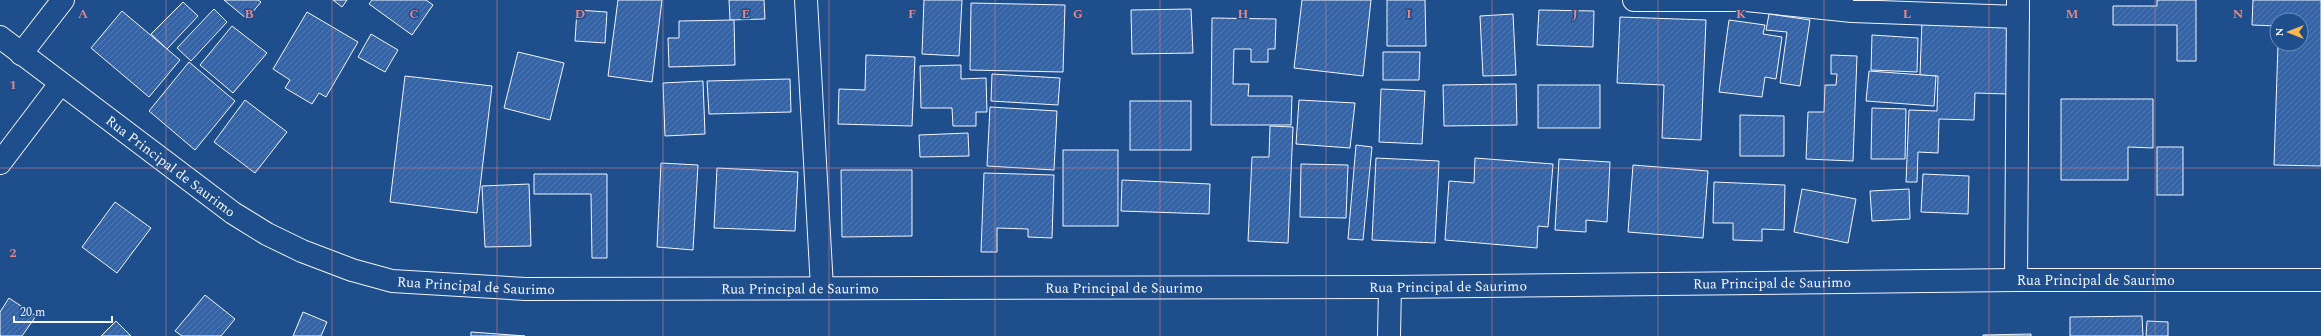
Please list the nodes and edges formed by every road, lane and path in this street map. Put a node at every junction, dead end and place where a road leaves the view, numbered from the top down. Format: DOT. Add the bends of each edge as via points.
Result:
graph roads {
  1 [pos="63,0"];
  2 [pos="806,0"];
  3 [pos="1634,0"];
  4 [pos="1746,0"];
  5 [pos="2018,8"];
  6 [pos="0,37"];
  7 [pos="21,54"];
  8 [pos="60,84"];
  9 [pos="0,163"];
  10 [pos="2016,280"];
  11 [pos="2321,280"];
  12 [pos="1390,287"];
  13 [pos="822,288"];
  14 [pos="1389,336"];
  1 -- 7 [label="street"];
  2 -- 13 [label="street"];
  3 -- 4 [label="street"];
  4 -- 5 [label="street" via="1852,11"];
  5 -- 10 [label="street"];
  6 -- 7 [label="street, Rua Principal de Saurimo"];
  7 -- 8 [label="street, Rua Principal de Saurimo"];
  8 -- 9 [label="street"];
  8 -- 13 [label="street, Rua Principal de Saurimo" via="233,212 267,234 345,267 392,281 525,289"];
  10 -- 11 [label="street, Rua Principal de Saurimo"];
  10 -- 12 [label="street, Rua Principal de Saurimo"];
  12 -- 13 [label="street, Rua Principal de Saurimo"];
  12 -- 14 [label="street"];
}
